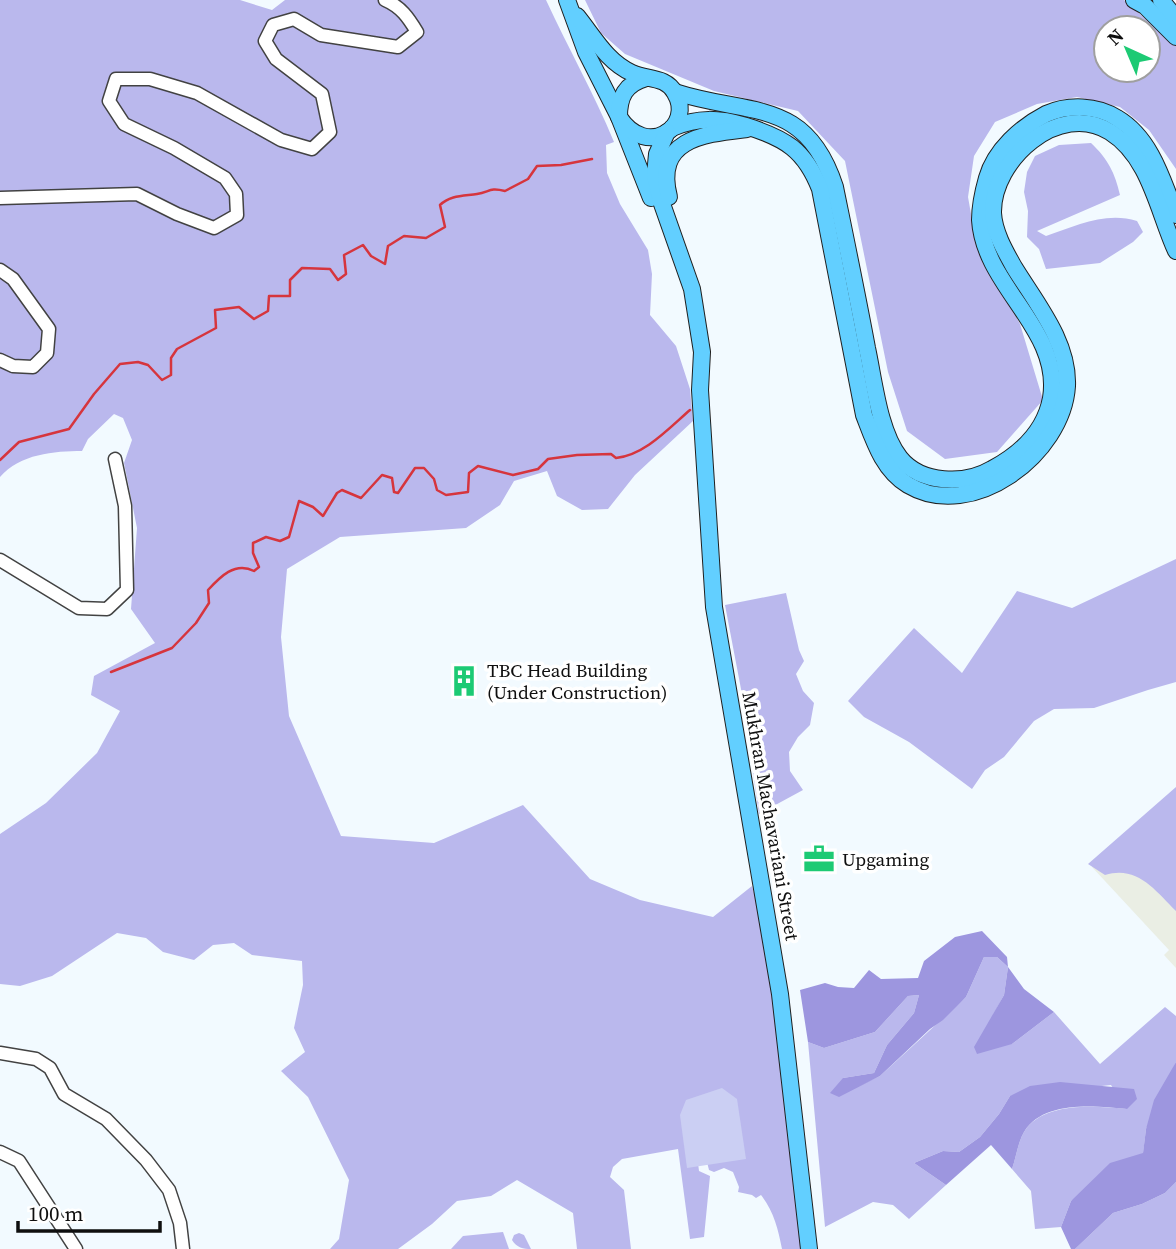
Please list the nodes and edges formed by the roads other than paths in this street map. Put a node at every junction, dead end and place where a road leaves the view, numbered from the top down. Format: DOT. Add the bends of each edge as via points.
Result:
graph roads {
  1 [pos="385,0"];
  2 [pos="1134,0"];
  3 [pos="1161,0"];
  4 [pos="568,3"];
  5 [pos="1176,18"];
  6 [pos="1176,37"];
  7 [pos="646,78"];
  8 [pos="675,92"];
  9 [pos="619,117"];
  10 [pos="753,128"];
  11 [pos="670,130"];
  12 [pos="0,198"];
  13 [pos="1176,215"];
  14 [pos="1176,251"];
  15 [pos="0,270"];
  16 [pos="702,352"];
  17 [pos="0,360"];
  18 [pos="700,390"];
  19 [pos="115,459"];
  20 [pos="0,560"];
  21 [pos="0,1053"];
  22 [pos="0,1152"];
  23 [pos="76,1249"];
  24 [pos="183,1249"];
  25 [pos="809,1249"];
  1 -- 12 [label="street" via="407,15 417,32 398,47 321,35 293,19 273,25 265,41 276,59 322,94 330,132 312,149 281,140 197,93 150,79 116,79 108,101 124,124 225,178 236,194 237,215 214,228 137,194"];
  2 -- 6 [label="main road"];
  3 -- 5 [label="main road"];
  4 -- 7 [label="main road" via="610,59"];
  4 -- 9 [label="main road, Mukhran Machavariani Street" via="586,52"];
  7 -- 8 [label="main road" via="663,81"];
  7 -- 9 [label="main road" via="624,92"];
  8 -- 11 [label="main road" via="680,111"];
  8 -- 13 [label="main road" via="778,116 815,144 835,187 889,441 909,467 938,479 989,471 1017,454 1044,421 1051,398 1042,340 993,262 980,221 989,170 1016,135 1031,122 1065,108 1109,112 1125,122 1147,149"];
  9 -- 11 [label="main road" via="639,136 658,137"];
  9 -- 18 [label="main road, Mukhran Machavariani Street" via="680,278"];
  10 -- 11 [label="main road" via="708,119 688,121"];
  10 -- 14 [label="main road" via="792,146 814,174 864,415 877,450 900,479 931,493 954,496 996,484 1042,445 1064,405 1065,362 1058,341 1008,256 993,215 995,193 1006,168 1023,148 1040,135 1080,123 1111,132 1146,175"];
  10 -- 16 [label="main road" via="697,137 676,152 668,168 667,188 699,282"];
  11 -- 16 [label="main road, Mukhran Machavariani Street" via="655,160 657,189 690,282"];
  15 -- 17 [label="street" via="13,279 49,329 47,353 33,367"];
  16 -- 18 [label="main road, Mukhran Machavariani Street"];
  18 -- 25 [label="main road, Mukhran Machavariani Street" via="714,607 780,994"];
  19 -- 20 [label="street" via="125,506 127,590 107,609 79,608"];
  21 -- 24 [label="street" via="36,1059 50,1068 64,1094 106,1119 146,1160 169,1190"];
  22 -- 23 [label="street" via="19,1161"];
}
